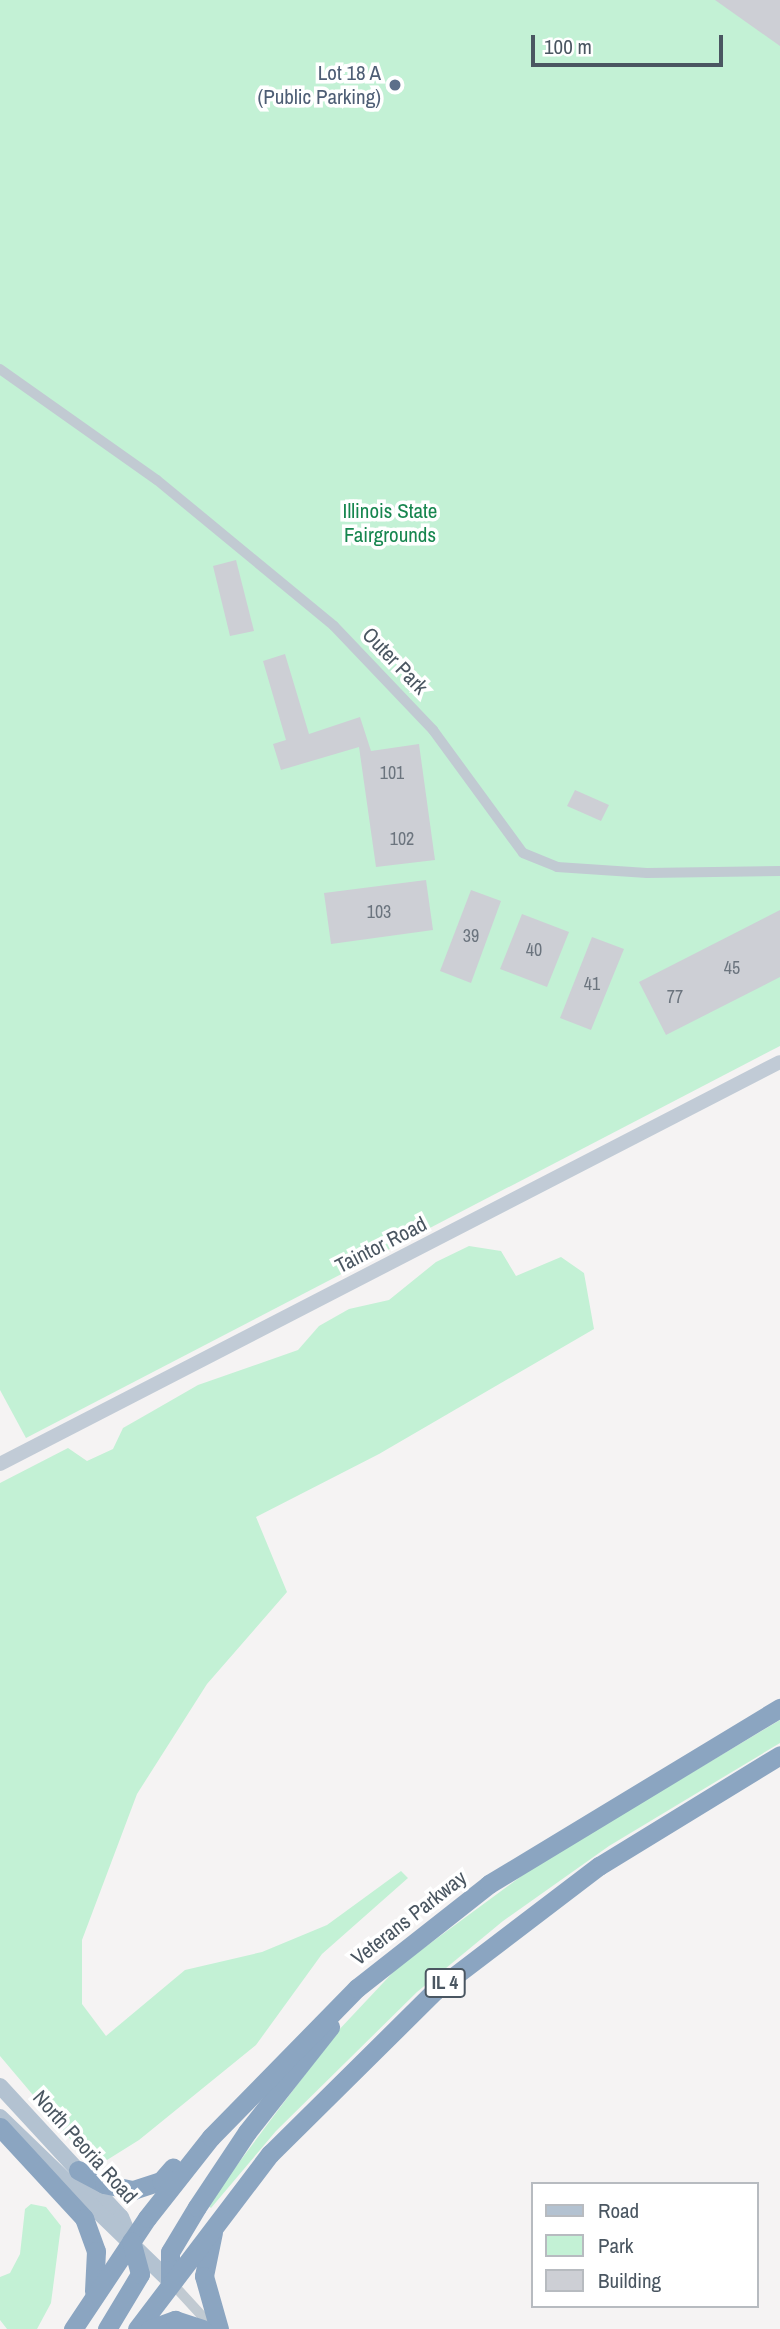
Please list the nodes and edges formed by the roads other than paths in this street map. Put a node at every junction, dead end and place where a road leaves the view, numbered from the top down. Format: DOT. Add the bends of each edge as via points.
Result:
graph roads {
  1 [pos="0,369"];
  2 [pos="780,871"];
  3 [pos="780,1062"];
  4 [pos="0,1464"];
  5 [pos="780,1707"];
  6 [pos="780,1755"];
  7 [pos="364,1982"];
  8 [pos="302,2039"];
  9 [pos="0,2086"];
  10 [pos="0,2117"];
  11 [pos="0,2127"];
  12 [pos="78,2170"];
  13 [pos="222,2210"];
  14 [pos="131,2241"];
  15 [pos="170,2281"];
  16 [pos="92,2299"];
  17 [pos="73,2329"];
  18 [pos="107,2329"];
  19 [pos="136,2329"];
  20 [pos="150,2329"];
  21 [pos="203,2329"];
  22 [pos="216,2329"];
  1 -- 2 [label="street, Outer Park" via="157,480 334,626 433,730 523,853 558,867 647,873"];
  3 -- 4 [label="main road, Taintor Road"];
  5 -- 7 [label="highway, Veterans Parkway / IL 4" via="489,1884"];
  6 -- 13 [label="highway, IL 4" via="599,1866 480,1954 325,2094"];
  7 -- 8 [label="highway, Veterans Parkway / IL 4"];
  7 -- 15 [label="highway" via="219,2173 170,2252"];
  8 -- 12 [label="highway" via="254,2073 154,2185 119,2189"];
  8 -- 14 [label="highway, Veterans Parkway / IL 4" via="211,2137"];
  9 -- 12 [label="main road, North Peoria Road"];
  10 -- 14 [label="main road, North Peoria Road" via="115,2233"];
  11 -- 16 [label="highway" via="83,2218 96,2251"];
  12 -- 14 [label="main road, North Peoria Road" via="121,2217"];
  13 -- 15 [label="highway, IL 4"];
  13 -- 22 [label="highway" via="204,2260 206,2296"];
  14 -- 15 [label="main road, North Peoria Road"];
  14 -- 16 [label="highway"];
  14 -- 18 [label="highway" via="140,2274"];
  15 -- 19 [label="highway"];
  15 -- 22 [label="street"];
  16 -- 17 [label="highway"];
  20 -- 21 [label="highway" via="175,2320"];
}
